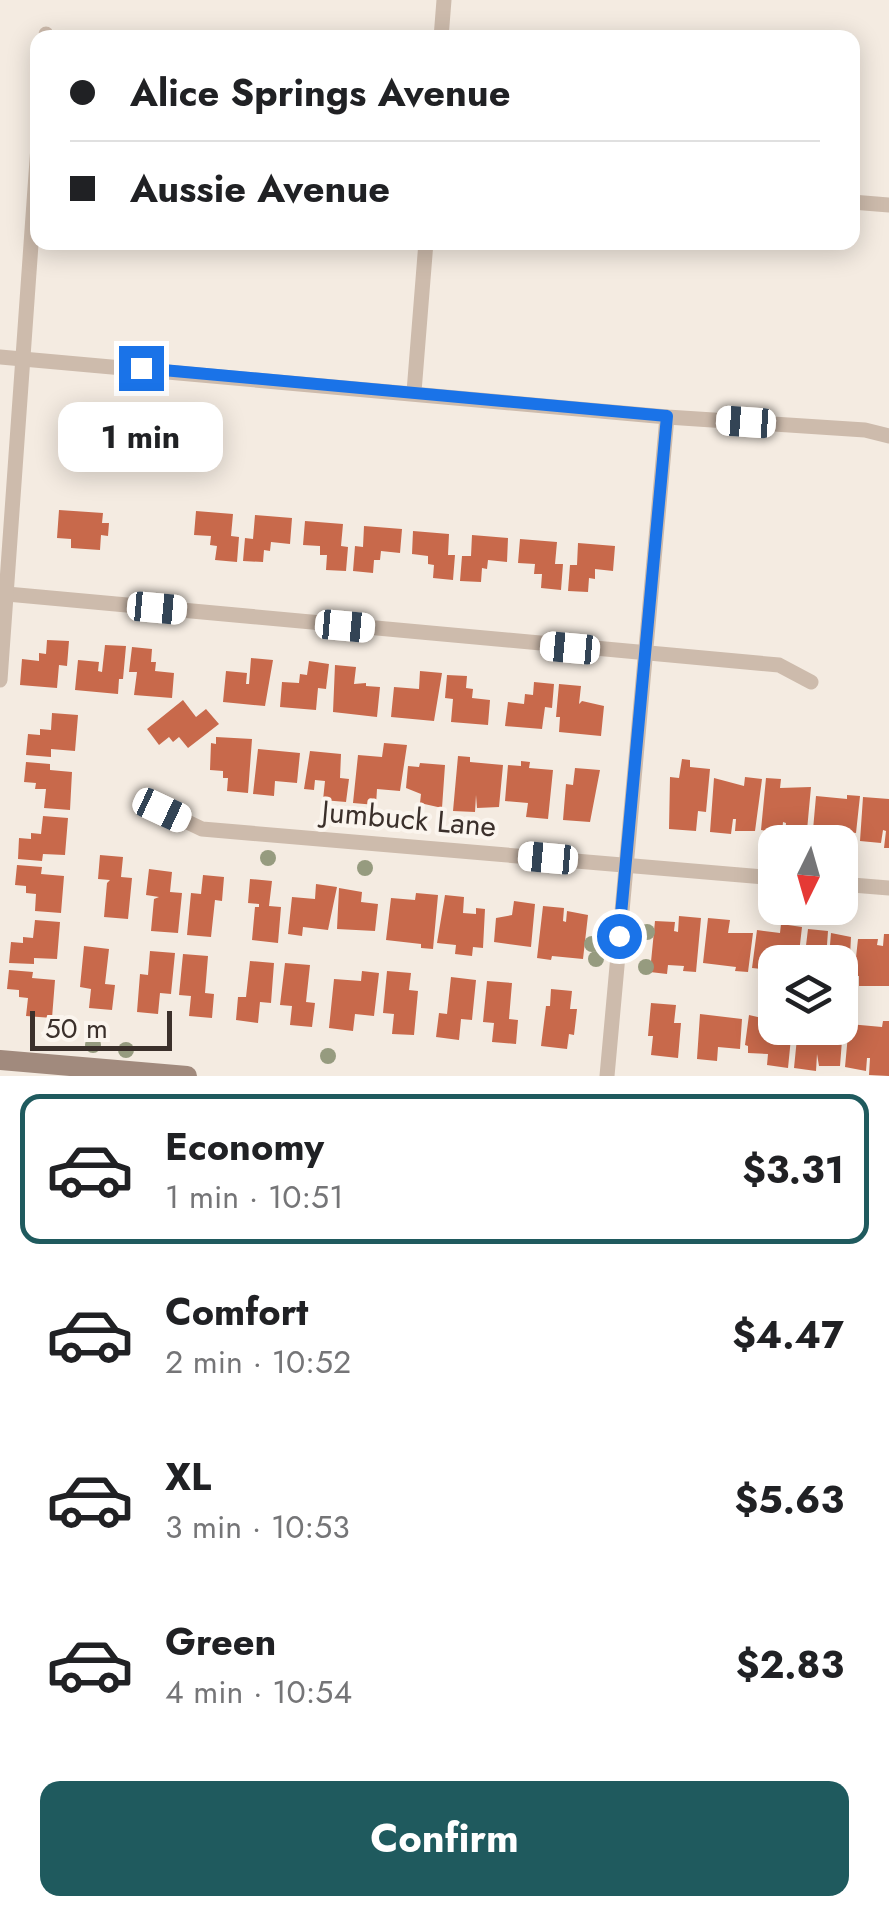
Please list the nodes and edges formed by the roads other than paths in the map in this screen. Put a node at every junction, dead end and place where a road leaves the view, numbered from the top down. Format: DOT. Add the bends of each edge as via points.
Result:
graph roads {
  1 [pos="444,0"];
  2 [pos="442,30"];
  3 [pos="860,202"];
  4 [pos="889,204"];
  5 [pos="31,250"];
  6 [pos="425,250"];
  7 [pos="0,356"];
  8 [pos="24,358"];
  9 [pos="414,392"];
  10 [pos="667,416"];
  11 [pos="889,436"];
  12 [pos="7,594"];
  13 [pos="645,655"];
  14 [pos="0,680"];
  15 [pos="811,682"];
  16 [pos="162,810"];
  17 [pos="625,865"];
  18 [pos="758,877"];
  19 [pos="858,885"];
  20 [pos="889,888"];
  21 [pos="0,1060"];
  22 [pos="187,1076"];
  23 [pos="607,1076"];
  1 -- 2 [label="street"];
  3 -- 4 [label="street"];
  5 -- 8 [label="street"];
  6 -- 9 [label="street"];
  7 -- 8 [label="street"];
  8 -- 9 [label="street"];
  8 -- 12 [label="street"];
  9 -- 10 [label="street"];
  10 -- 11 [label="street"];
  10 -- 13 [label="street"];
  12 -- 13 [label="street"];
  12 -- 14 [label="street"];
  13 -- 15 [label="street" via="779,665"];
  13 -- 17 [label="street"];
  16 -- 17 [label="street, Jumbuck Lane" via="202,829"];
  17 -- 18 [label="street, Jumbuck Lane"];
  17 -- 23 [label="street"];
  19 -- 20 [label="street"];
  21 -- 22 [label="street"];
}
